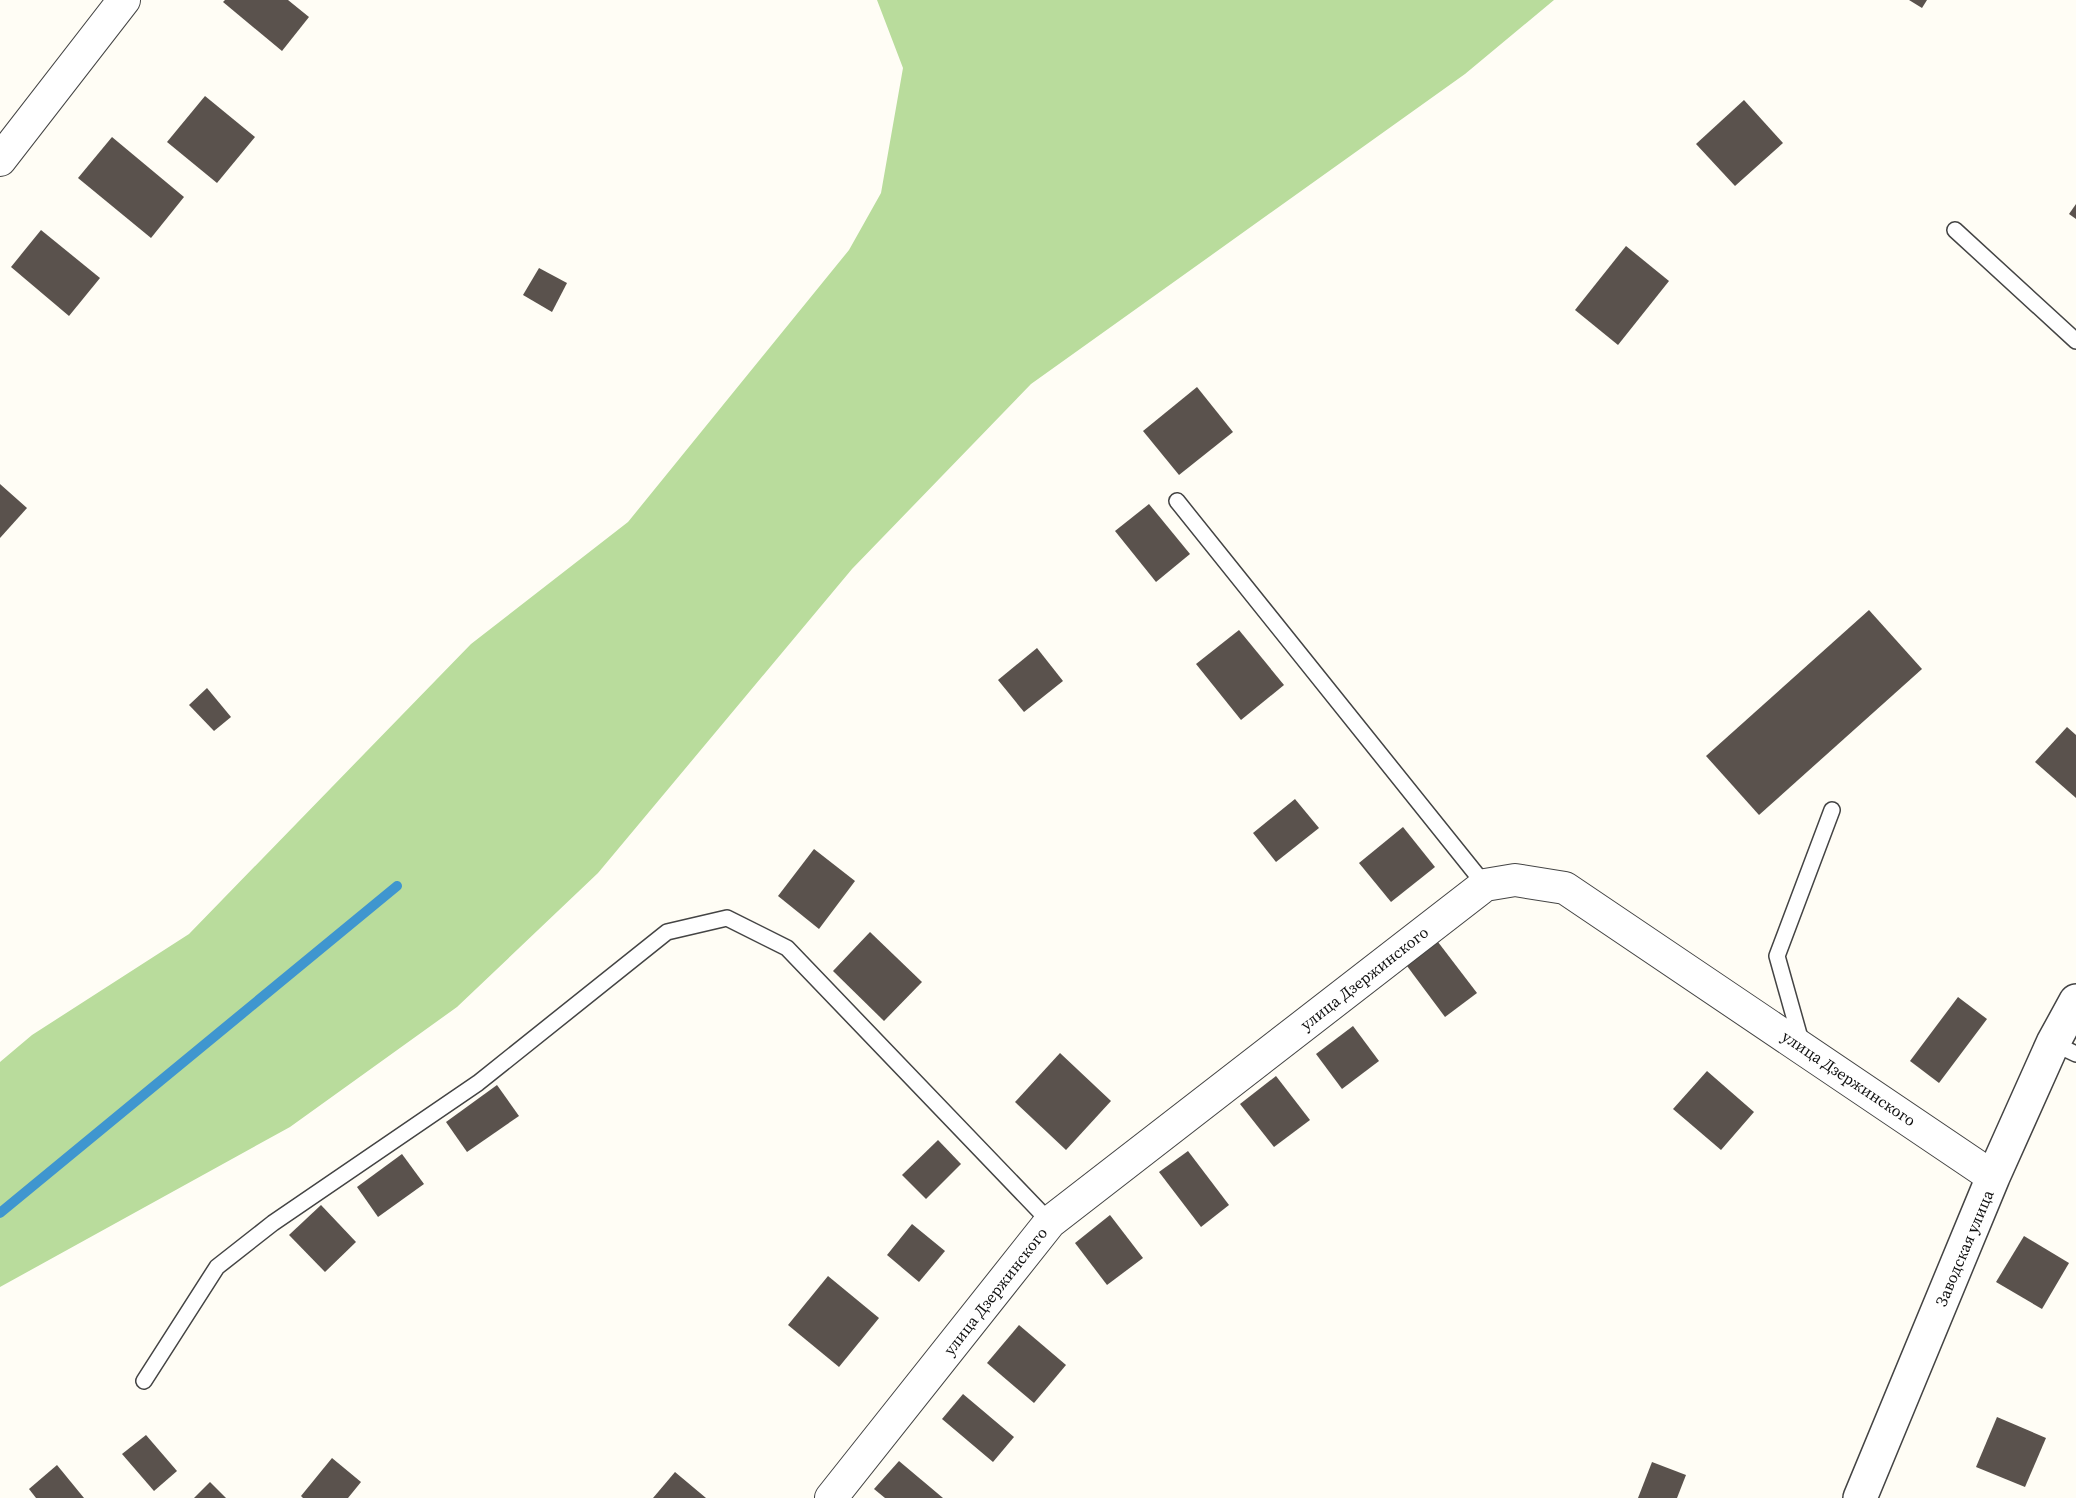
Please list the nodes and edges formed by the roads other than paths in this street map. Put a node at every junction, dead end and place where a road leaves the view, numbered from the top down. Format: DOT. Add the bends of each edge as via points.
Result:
graph roads {
  1 [pos="124,0"];
  2 [pos="0,160"];
  3 [pos="1955,230"];
  4 [pos="2076,341"];
  5 [pos="1177,501"];
  6 [pos="1832,810"];
  7 [pos="1485,885"];
  8 [pos="2076,1001"];
  9 [pos="1802,1045"];
  10 [pos="2064,1049"];
  11 [pos="1993,1177"];
  12 [pos="1050,1222"];
  13 [pos="144,1381"];
  14 [pos="831,1498"];
  15 [pos="1860,1498"];
  1 -- 2 [label="street"];
  3 -- 4 [label="lane"];
  5 -- 7 [label="lane"];
  6 -- 9 [label="lane" via="1777,956"];
  7 -- 9 [label="street, улица Дзержинского" via="1515,880 1565,888"];
  7 -- 12 [label="street, улица Дзержинского"];
  8 -- 10 [label="street, Заводская улица"];
  9 -- 11 [label="street, улица Дзержинского"];
  10 -- 11 [label="street, Заводская улица"];
  11 -- 15 [label="street, Заводская улица"];
  12 -- 13 [label="lane" via="787,948 727,918 667,932 478,1083 273,1223 217,1267"];
  12 -- 14 [label="street, улица Дзержинского"];
}
